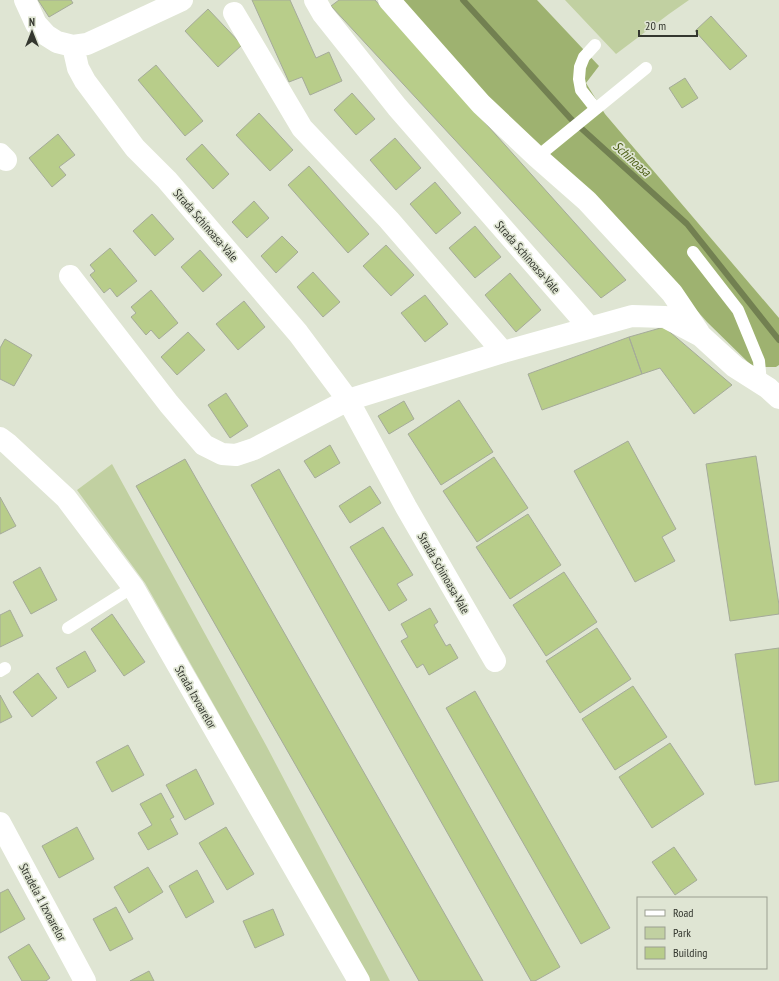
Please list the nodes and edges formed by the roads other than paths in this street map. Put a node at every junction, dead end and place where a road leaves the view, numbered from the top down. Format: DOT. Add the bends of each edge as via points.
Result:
graph roads {
  1 [pos="25,0"];
  2 [pos="182,0"];
  3 [pos="315,0"];
  4 [pos="389,0"];
  5 [pos="234,14"];
  6 [pos="595,45"];
  7 [pos="73,46"];
  8 [pos="646,68"];
  9 [pos="592,112"];
  10 [pos="537,157"];
  11 [pos="693,252"];
  12 [pos="70,276"];
  13 [pos="589,328"];
  14 [pos="701,336"];
  15 [pos="503,352"];
  16 [pos="772,387"];
  17 [pos="348,400"];
  18 [pos="0,438"];
  19 [pos="133,587"];
  20 [pos="68,628"];
  21 [pos="495,661"];
  22 [pos="0,823"];
  23 [pos="85,981"];
  24 [pos="358,981"];
  1 -- 7 [label="street" via="36,24 46,35 57,42"];
  2 -- 7 [label="street" via="110,34 86,44"];
  3 -- 13 [label="street, Strada Schinoasa-Vale" via="323,14 397,107"];
  4 -- 10 [label="street" via="481,104"];
  5 -- 15 [label="street" via="302,128 389,220"];
  6 -- 9 [label="lane" via="584,57 579,79 581,90"];
  7 -- 17 [label="street, Strada Schinoasa-Vale" via="78,68 85,81 135,148 167,180 298,333"];
  8 -- 9 [label="lane"];
  9 -- 10 [label="lane"];
  10 -- 14 [label="street" via="587,201 672,293"];
  11 -- 16 [label="lane" via="738,310 758,361"];
  12 -- 17 [label="street" via="204,446 222,454 236,455 254,449"];
  13 -- 14 [label="street" via="632,316 665,317"];
  13 -- 15 [label="street"];
  14 -- 16 [label="street" via="735,367"];
  15 -- 17 [label="street"];
  17 -- 21 [label="street, Strada Schinoasa-Vale"];
  18 -- 19 [label="street, Strada Izvoarelor" via="66,498"];
  19 -- 20 [label="lane"];
  19 -- 24 [label="street, Strada Izvoarelor"];
  22 -- 23 [label="street, Stradela 1 Izvoarelor"];
}
